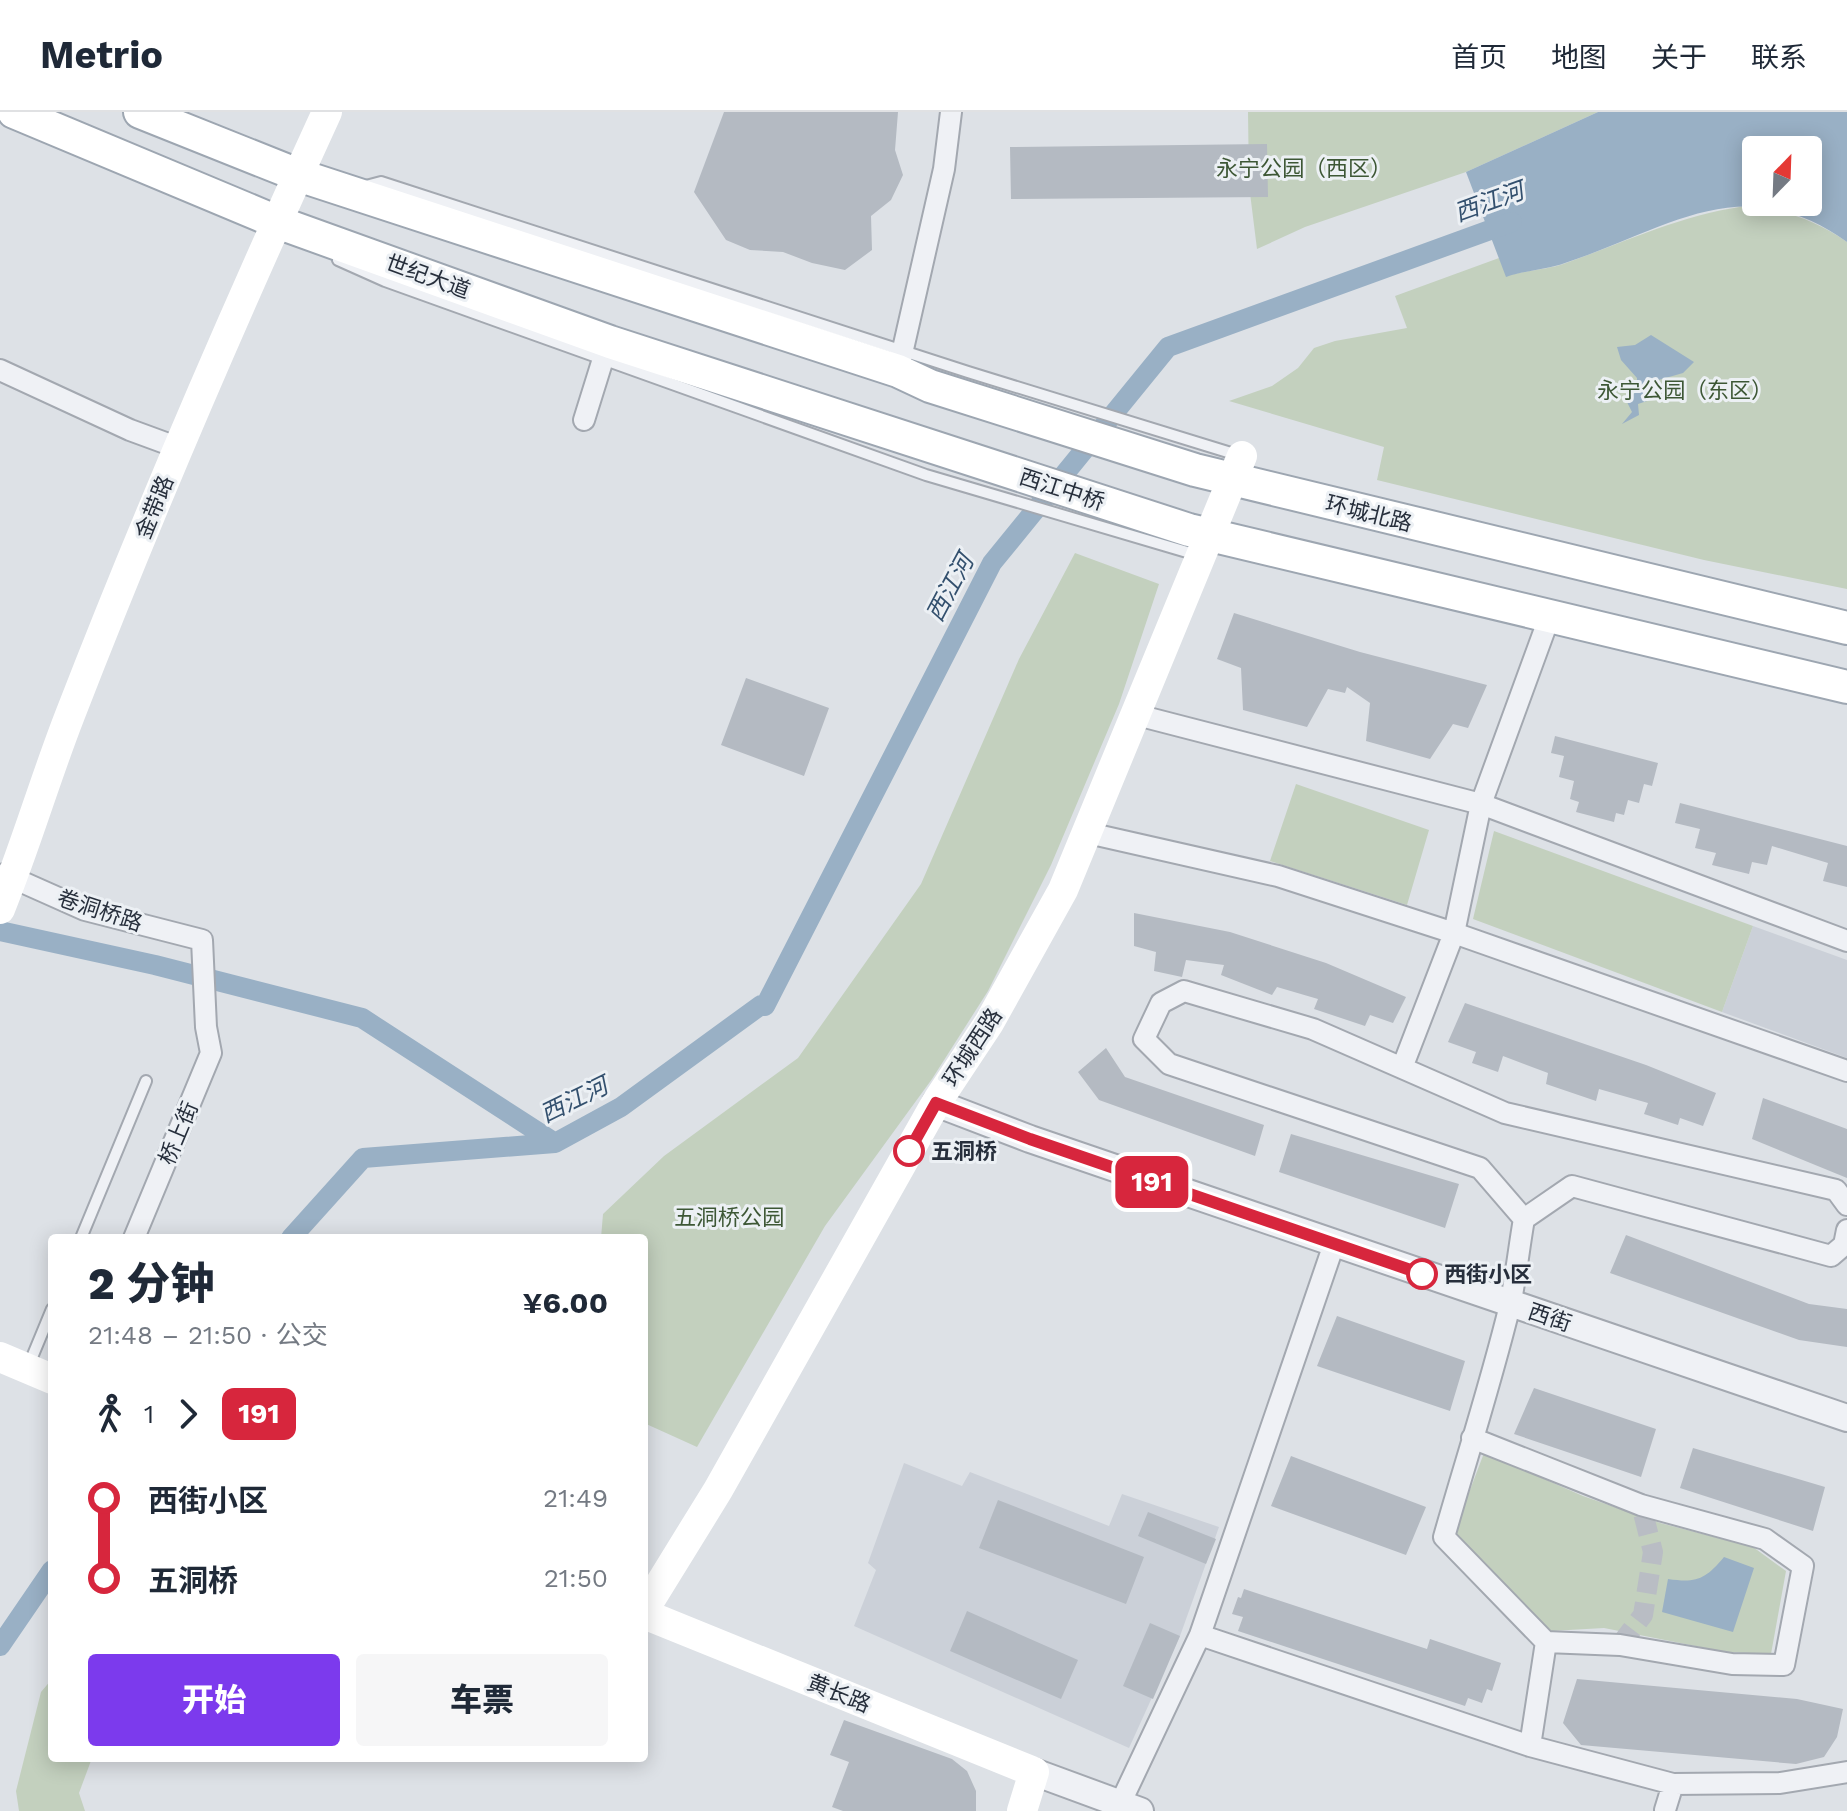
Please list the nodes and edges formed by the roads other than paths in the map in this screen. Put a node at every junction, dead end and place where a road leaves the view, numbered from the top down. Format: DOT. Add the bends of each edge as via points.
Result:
graph roads {
  1 [pos="14,112"];
  2 [pos="140,112"];
  3 [pos="327,112"];
  4 [pos="951,112"];
  5 [pos="298,175"];
  6 [pos="277,222"];
  7 [pos="325,239"];
  8 [pos="603,359"];
  9 [pos="901,361"];
  10 [pos="0,370"];
  11 [pos="584,420"];
  12 [pos="915,441"];
  13 [pos="179,448"];
  14 [pos="1235,463"];
  15 [pos="1161,533"];
  16 [pos="1204,546"];
  17 [pos="1549,618"];
  18 [pos="1847,628"];
  19 [pos="1847,687"];
  20 [pos="1137,715"];
  21 [pos="1481,804"];
  22 [pos="1088,833"];
  23 [pos="6,875"];
  24 [pos="0,909"];
  25 [pos="1454,933"];
  26 [pos="202,940"];
  27 [pos="1847,941"];
  28 [pos="1402,1068"];
  29 [pos="1847,1071"];
  30 [pos="146,1081"];
  31 [pos="936,1103"];
  32 [pos="1847,1205"];
  33 [pos="1524,1219"];
  34 [pos="1847,1230"];
  35 [pos="83,1234"];
  36 [pos="136,1234"];
  37 [pos="1334,1244"];
  38 [pos="1510,1304"];
  39 [pos="48,1318"];
  40 [pos="26,1368"];
  41 [pos="1847,1418"];
  42 [pos="1472,1438"];
  43 [pos="648,1605"];
  44 [pos="648,1614"];
  45 [pos="1200,1635"];
  46 [pos="1546,1642"];
  47 [pos="1530,1746"];
  48 [pos="1034,1772"];
  49 [pos="1847,1772"];
  50 [pos="1673,1784"];
  51 [pos="1130,1807"];
  52 [pos="1665,1810"];
  53 [pos="1022,1811"];
  1 -- 6 [label="main road, 世纪大道"];
  2 -- 5 [label="main road"];
  3 -- 5 [label="main road, 金带路"];
  4 -- 9 [label="street" via="944,169"];
  5 -- 6 [label="main road, 金带路"];
  5 -- 9 [label="main road"];
  6 -- 7 [label="main road, 世纪大道"];
  6 -- 13 [label="main road, 金带路"];
  7 -- 8 [label="lane" via="336,259 385,281"];
  7 -- 12 [label="main road, 世纪大道" via="610,342"];
  8 -- 11 [label="street"];
  8 -- 15 [label="lane" via="926,475"];
  9 -- 14 [label="lane" via="968,372"];
  9 -- 14 [label="main road, 环城北路" via="930,386 1195,470"];
  10 -- 13 [label="street"];
  12 -- 15 [label="main road, 西江中桥"];
  13 -- 23 [label="main road, 金带路"];
  14 -- 16 [label="main road, 环城西路"];
  14 -- 18 [label="main road, 环城北路"];
  15 -- 16 [label="main road, 西江中桥"];
  16 -- 17 [label="main road"];
  16 -- 20 [label="main road, 环城西路"];
  17 -- 19 [label="main road"];
  17 -- 21 [label="street"];
  20 -- 21 [label="street"];
  20 -- 22 [label="main road, 环城西路"];
  21 -- 25 [label="street"];
  21 -- 27 [label="street"];
  22 -- 25 [label="street" via="1278,876"];
  22 -- 31 [label="main road, 环城西路" via="1063,890 989,1023"];
  23 -- 24 [label="main road, 金带路"];
  23 -- 26 [label="street, 卷洞桥路" via="85,910"];
  25 -- 28 [label="street"];
  25 -- 29 [label="street"];
  26 -- 36 [label="street, 桥上街" via="211,1053"];
  28 -- 32 [label="street" via="1505,1113 1836,1190"];
  28 -- 33 [label="street" via="1313,1029 1184,991 1161,1003 1144,1039 1169,1064 1480,1168"];
  30 -- 35 [label="lane"];
  31 -- 37 [label="street, 西街"];
  31 -- 43 [label="main road, 环城西路"];
  33 -- 34 [label="street" via="1572,1186 1831,1256 1844,1245"];
  33 -- 38 [label="street"];
  37 -- 38 [label="street, 西街"];
  37 -- 45 [label="street"];
  38 -- 41 [label="street, 西街"];
  38 -- 42 [label="street"];
  39 -- 40 [label="lane"];
  42 -- 46 [label="street" via="1444,1537"];
  42 -- 46 [label="street" via="1641,1505 1765,1539 1803,1566 1784,1665 1732,1664 1620,1645"];
  44 -- 48 [label="main road, 黄长路"];
  45 -- 47 [label="street"];
  45 -- 51 [label="street"];
  46 -- 47 [label="street"];
  47 -- 50 [label="street"];
  48 -- 51 [label="street"];
  48 -- 53 [label="main road"];
  49 -- 50 [label="street" via="1780,1783"];
  50 -- 52 [label="street"];
}
